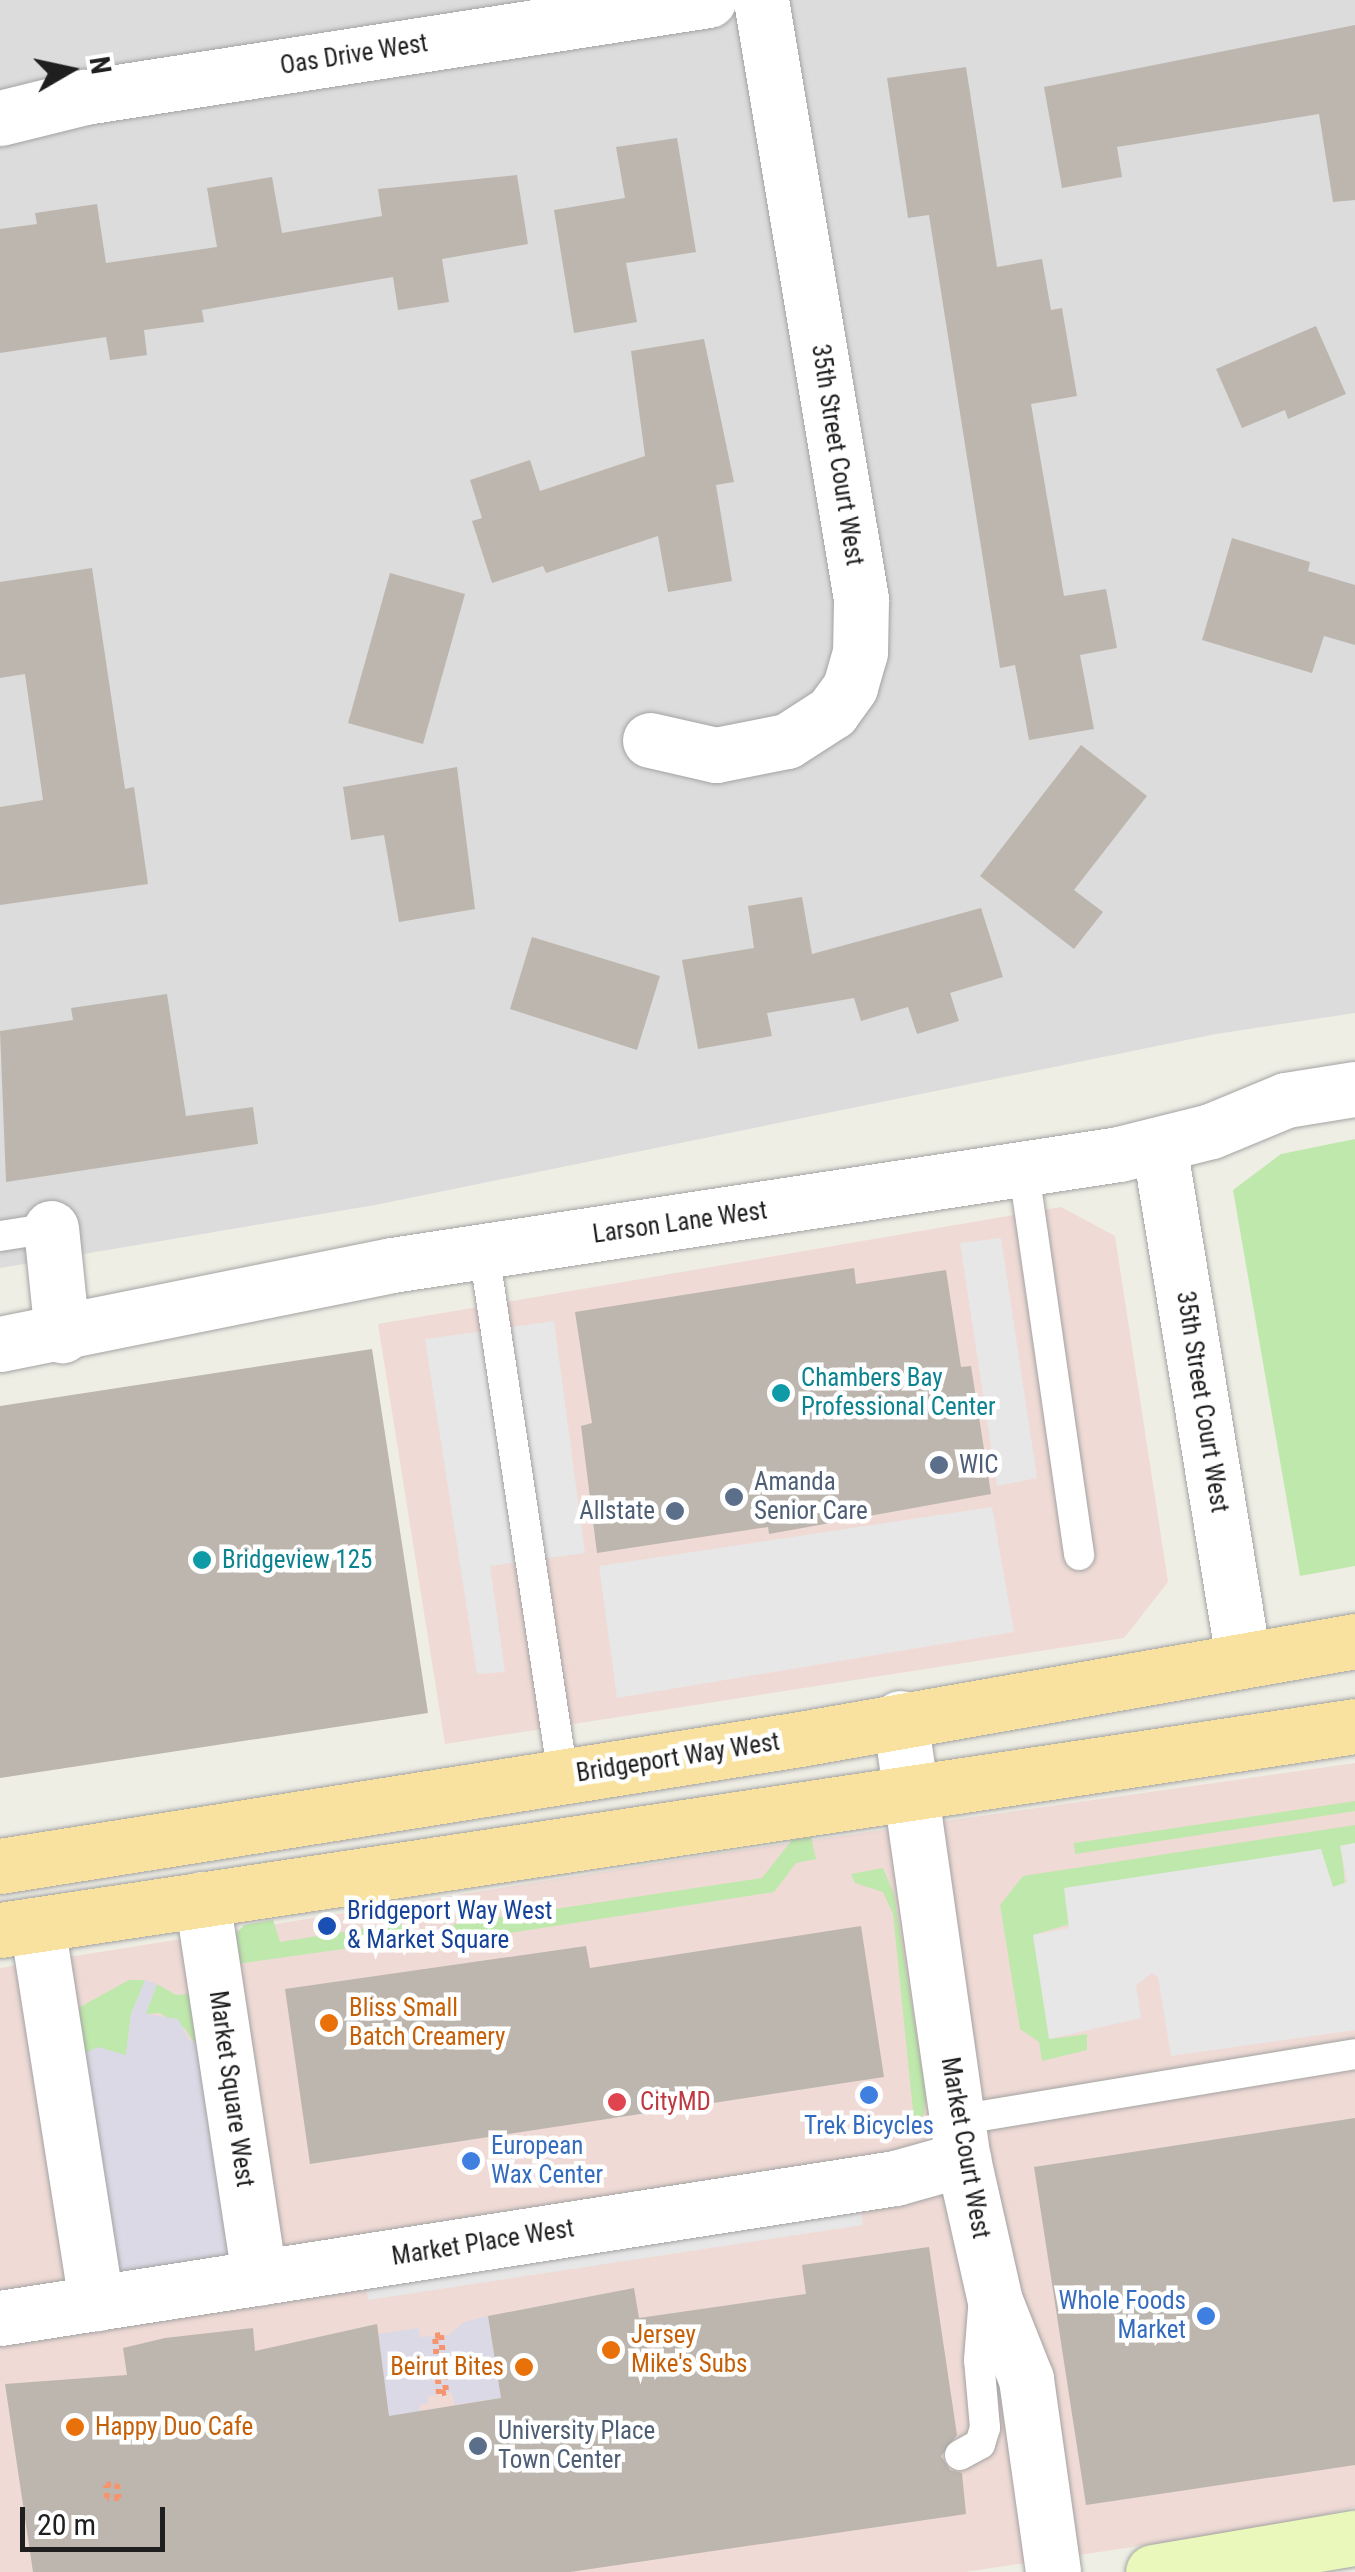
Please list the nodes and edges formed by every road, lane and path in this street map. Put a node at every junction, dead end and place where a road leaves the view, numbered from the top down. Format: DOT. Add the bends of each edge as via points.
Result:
graph roads {
  1 [pos="709,0"];
  2 [pos="761,0"];
  3 [pos="0,118"];
  4 [pos="650,740"];
  5 [pos="1355,1089"];
  6 [pos="1159,1145"];
  7 [pos="1024,1172"];
  8 [pos="25,1232"];
  9 [pos="484,1252"];
  10 [pos="62,1334"];
  11 [pos="0,1344"];
  12 [pos="1079,1554"];
  13 [pos="1355,1642"];
  14 [pos="1243,1658"];
  15 [pos="900,1718"];
  16 [pos="1355,1726"];
  17 [pos="563,1776"];
  18 [pos="911,1793"];
  19 [pos="0,1866"];
  20 [pos="202,1900"];
  21 [pos="19,1928"];
  22 [pos="1355,2054"];
  23 [pos="960,2140"];
  24 [pos="988,2268"];
  25 [pos="259,2278"];
  26 [pos="96,2303"];
  27 [pos="0,2318"];
  28 [pos="441,2335"];
  29 [pos="960,2455"];
  30 [pos="1355,2538"];
  31 [pos="1053,2572"];
  32 [pos="1154,2572"];
  1 -- 3 [label="street, Oas Drive West" via="85,97"];
  2 -- 4 [label="street, 35th Street Court West" via="858,584 860,653 844,699 820,724 787,741 716,754"];
  5 -- 6 [label="street, Larson Lane West" via="1286,1100"];
  6 -- 7 [label="street, Larson Lane West"];
  6 -- 14 [label="street, 35th Street Court West"];
  7 -- 9 [label="street, Larson Lane West"];
  7 -- 12 [label="lane"];
  8 -- 10 [label="street"];
  9 -- 10 [label="street, Larson Lane West"];
  9 -- 17 [label="lane"];
  10 -- 11 [label="street, Larson Lane West"];
  13 -- 14 [label="main road, Bridgeport Way West"];
  14 -- 15 [label="main road, Bridgeport Way West"];
  15 -- 17 [label="main road, Bridgeport Way West"];
  15 -- 18 [label="street, Market Court West"];
  16 -- 18 [label="main road"];
  17 -- 19 [label="main road, Bridgeport Way West"];
  18 -- 20 [label="main road"];
  18 -- 23 [label="street, Market Court West"];
  20 -- 21 [label="main road"];
  20 -- 25 [label="street, Market Square West"];
  21 -- 26 [label="street"];
  22 -- 23 [label="lane"];
  23 -- 24 [label="street, Market Court West"];
  23 -- 25 [label="street, Market Place West" via="895,2178"];
  24 -- 29 [label="lane" via="979,2360 984,2428 980,2444"];
  24 -- 31 [label="street, Market Court West" via="1026,2379"];
  25 -- 26 [label="street, Market Place West"];
  26 -- 27 [label="street, Market Place West"];
  28 -- 28 [label="path" via="446,2392 438,2394 435,2336"];
  30 -- 32 [label="street"];
}
